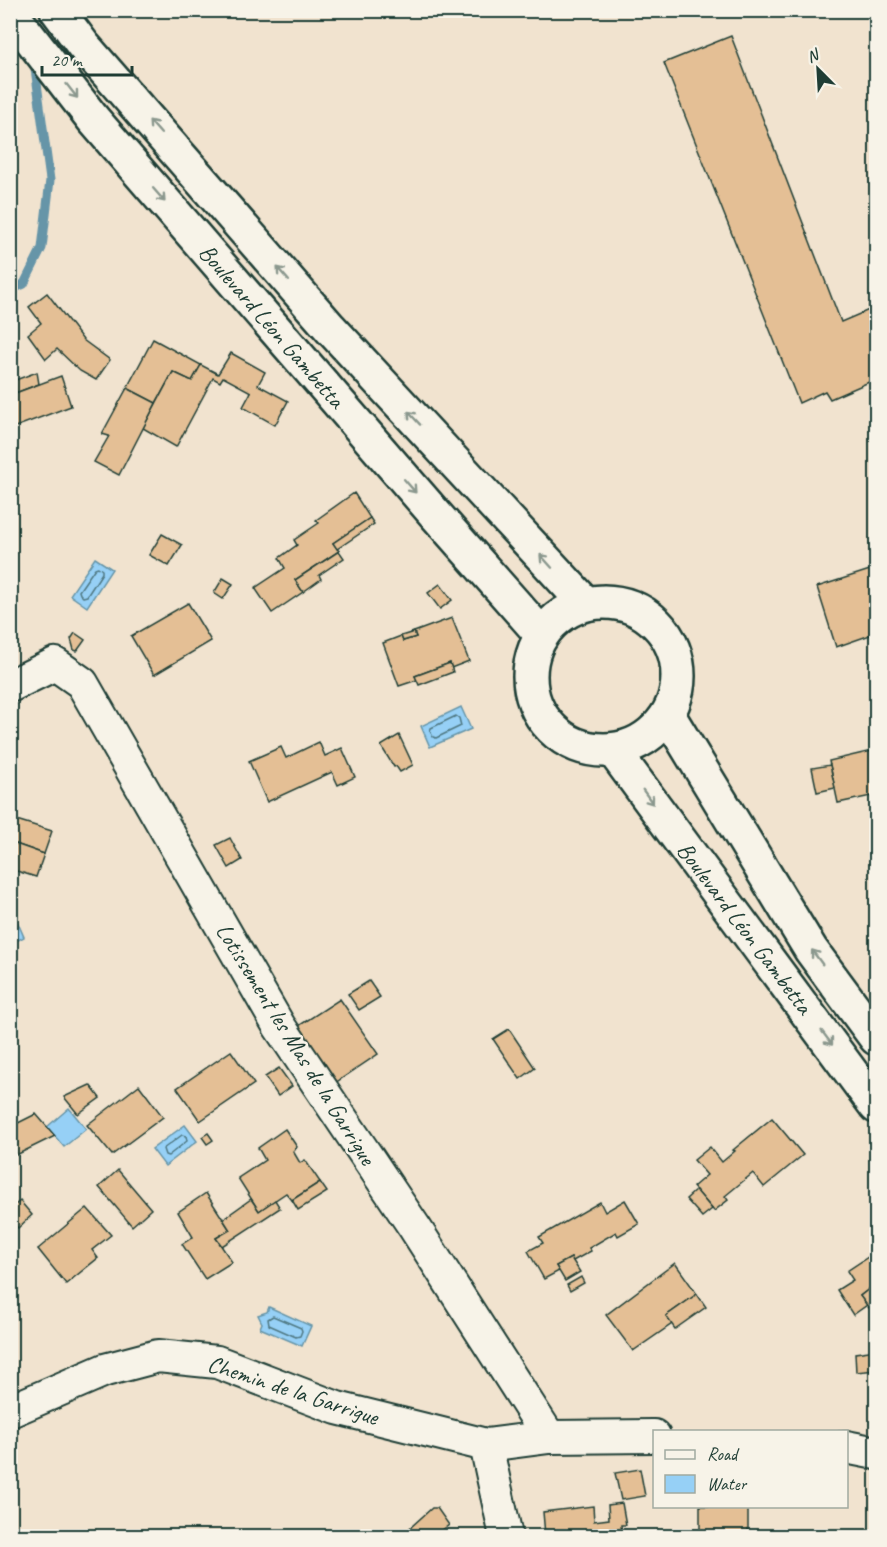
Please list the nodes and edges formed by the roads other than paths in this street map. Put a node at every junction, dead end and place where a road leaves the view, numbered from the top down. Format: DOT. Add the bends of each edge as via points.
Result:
graph roads {
  1 [pos="57,10"];
  2 [pos="10,12"];
  3 [pos="586,604"];
  4 [pos="542,635"];
  5 [pos="10,686"];
  6 [pos="668,716"];
  7 [pos="613,750"];
  8 [pos="876,1038"];
  9 [pos="876,1106"];
  10 [pos="10,1411"];
  11 [pos="653,1436"];
  12 [pos="549,1437"];
  13 [pos="486,1444"];
  14 [pos="848,1447"];
  15 [pos="876,1453"];
  16 [pos="506,1536"];
  3 -- 1 [label="main road, Boulevard Léon Gambetta, one-way" via="330,328 83,45"];
  2 -- 4 [label="main road, Boulevard Léon Gambetta, one-way" via="93,119"];
  3 -- 4 [label="main road" via="561,616"];
  3 -- 6 [label="main road" via="611,602 635,608 656,623 671,643 678,667 677,692"];
  4 -- 7 [label="main road" via="531,657 529,681 535,705 547,725 566,741 589,749"];
  5 -- 12 [label="street, Lotissement les Mas de la Garrigue" via="55,664 82,683 279,1026"];
  6 -- 7 [label="main road" via="635,744"];
  8 -- 6 [label="main road, Boulevard Léon Gambetta, one-way" via="811,950"];
  7 -- 9 [label="main road, Boulevard Léon Gambetta, one-way"];
  10 -- 13 [label="street, Chemin de la Garrigue" via="105,1370 158,1356 217,1362 337,1408"];
  11 -- 12 [label="street, Chemin de la Garrigue"];
  12 -- 13 [label="street, Chemin de la Garrigue"];
  13 -- 16 [label="street"];
  14 -- 15 [label="street"];
}
